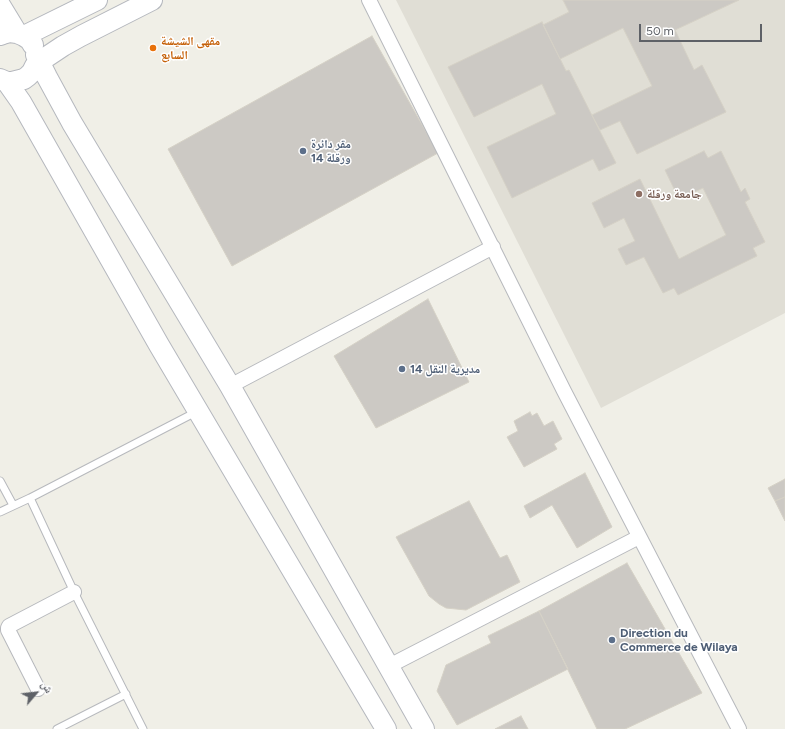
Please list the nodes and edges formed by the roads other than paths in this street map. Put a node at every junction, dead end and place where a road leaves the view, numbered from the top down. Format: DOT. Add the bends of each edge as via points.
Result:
graph roads {
  1 [pos="97,0"];
  2 [pos="152,0"];
  3 [pos="369,0"];
  4 [pos="0,5"];
  5 [pos="14,35"];
  6 [pos="37,61"];
  7 [pos="2,80"];
  8 [pos="493,247"];
  9 [pos="230,386"];
  10 [pos="198,411"];
  11 [pos="0,482"];
  12 [pos="30,498"];
  13 [pos="13,505"];
  14 [pos="0,512"];
  15 [pos="640,537"];
  16 [pos="74,592"];
  17 [pos="389,666"];
  18 [pos="38,689"];
  19 [pos="126,694"];
  20 [pos="57,729"];
  21 [pos="143,729"];
  22 [pos="386,729"];
  23 [pos="424,729"];
  24 [pos="739,729"];
  1 -- 5 [label="street"];
  2 -- 6 [label="street"];
  3 -- 8 [label="street"];
  4 -- 5 [label="street"];
  5 -- 6 [label="street" via="30,40"];
  6 -- 7 [label="street" via="32,72 24,79 12,82"];
  6 -- 9 [label="street"];
  7 -- 10 [label="street" via="21,102"];
  8 -- 9 [label="street"];
  8 -- 15 [label="street"];
  9 -- 17 [label="street"];
  10 -- 12 [label="lane"];
  10 -- 22 [label="street"];
  11 -- 13 [label="lane"];
  12 -- 13 [label="lane"];
  12 -- 16 [label="lane"];
  13 -- 14 [label="lane"];
  15 -- 17 [label="street"];
  15 -- 24 [label="street"];
  16 -- 18 [label="street" via="8,628"];
  16 -- 19 [label="lane"];
  17 -- 23 [label="street"];
  19 -- 20 [label="lane"];
  19 -- 21 [label="lane"];
}
